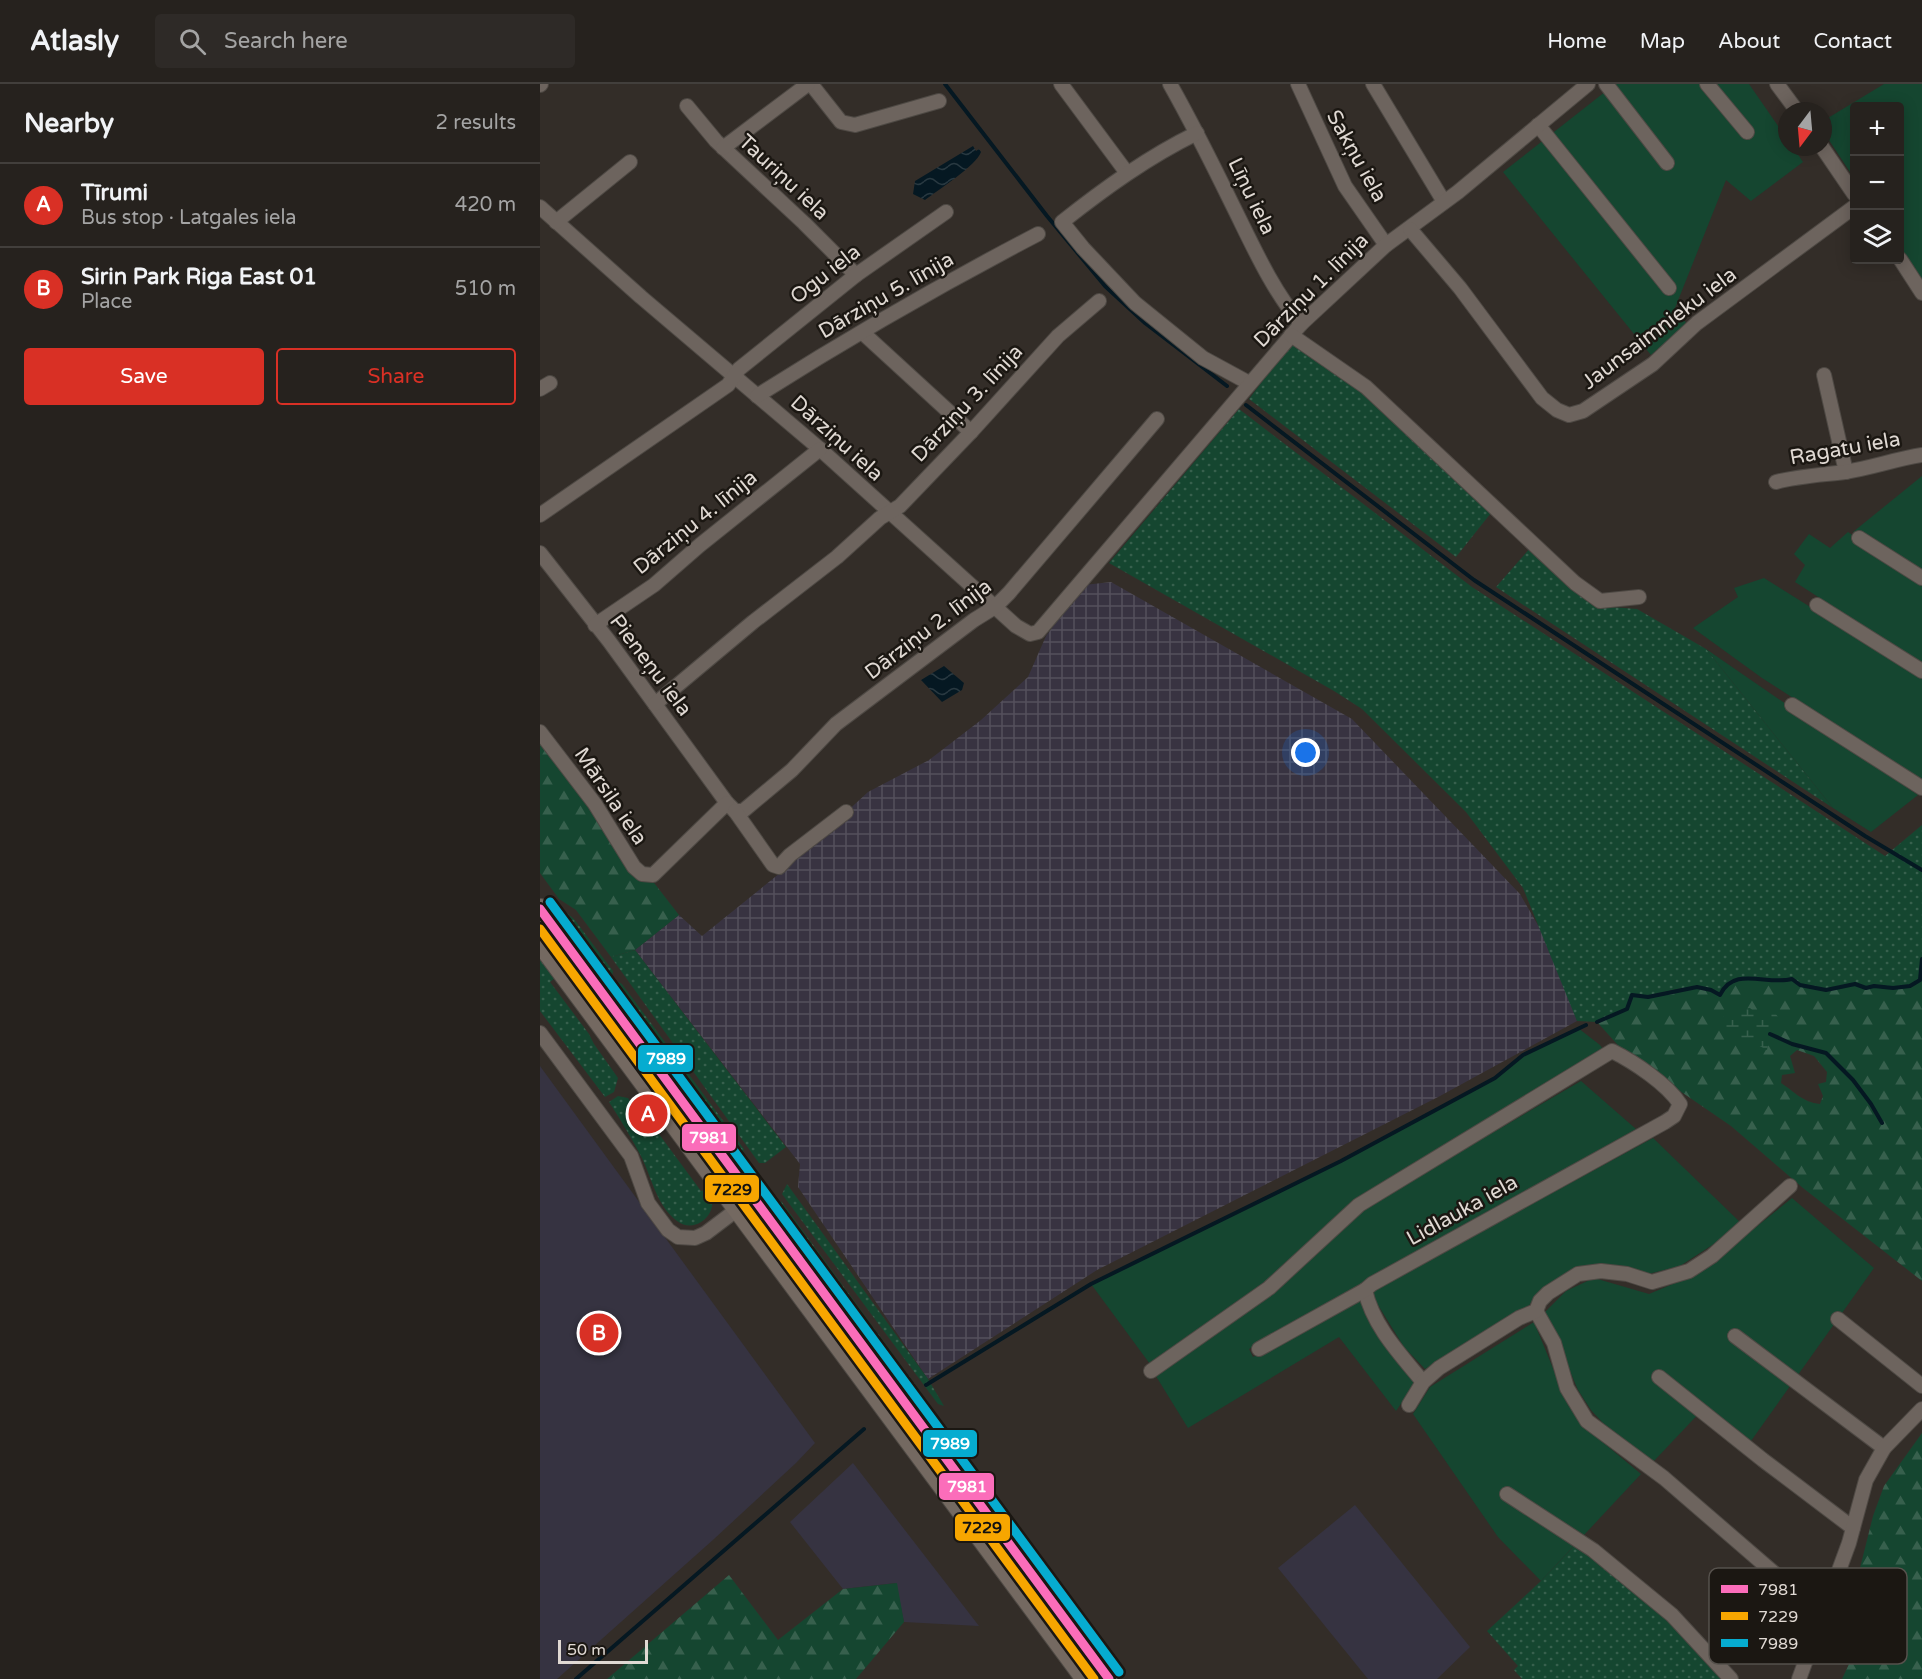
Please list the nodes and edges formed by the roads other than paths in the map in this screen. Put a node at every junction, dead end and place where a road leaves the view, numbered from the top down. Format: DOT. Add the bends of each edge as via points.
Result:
graph roads {
  1 [pos="809,84"];
  2 [pos="1061,84"];
  3 [pos="1170,84"];
  4 [pos="1298,84"];
  5 [pos="1373,84"];
  6 [pos="1588,84"];
  7 [pos="1606,84"];
  8 [pos="1707,84"];
  9 [pos="1777,84"];
  10 [pos="939,101"];
  11 [pos="1790,102"];
  12 [pos="687,106"];
  13 [pos="1538,125"];
  14 [pos="1747,132"];
  15 [pos="1197,133"];
  16 [pos="723,148"];
  17 [pos="1828,156"];
  18 [pos="630,162"];
  19 [pos="1667,164"];
  20 [pos="1127,173"];
  21 [pos="1850,188"];
  22 [pos="1444,202"];
  23 [pos="540,207"];
  24 [pos="1850,210"];
  25 [pos="946,212"];
  26 [pos="556,222"];
  27 [pos="1410,229"];
  28 [pos="1038,234"];
  29 [pos="1386,245"];
  30 [pos="1902,264"];
  31 [pos="856,275"];
  32 [pos="1669,288"];
  33 [pos="1922,293"];
  34 [pos="1099,302"];
  35 [pos="1296,329"];
  36 [pos="863,333"];
  37 [pos="1824,375"];
  38 [pos="735,376"];
  39 [pos="1249,384"];
  40 [pos="758,396"];
  41 [pos="1157,420"];
  42 [pos="971,432"];
  43 [pos="820,450"];
  44 [pos="1922,455"];
  45 [pos="1846,472"];
  46 [pos="1776,482"];
  47 [pos="889,513"];
  48 [pos="540,515"];
  49 [pos="1859,538"];
  50 [pos="540,553"];
  51 [pos="1098,560"];
  52 [pos="1922,578"];
  53 [pos="1639,597"];
  54 [pos="1817,605"];
  55 [pos="994,607"];
  56 [pos="595,625"];
  57 [pos="1922,671"];
  58 [pos="655,704"];
  59 [pos="1792,705"];
  60 [pos="540,732"];
  61 [pos="1922,788"];
  62 [pos="731,807"];
  63 [pos="846,812"];
  64 [pos="653,874"];
  65 [pos="540,909"];
  66 [pos="540,942"];
  67 [pos="540,1033"];
  68 [pos="1790,1186"];
  69 [pos="747,1203"];
  70 [pos="1365,1290"];
  71 [pos="1536,1311"];
  72 [pos="1838,1319"];
  73 [pos="1735,1336"];
  74 [pos="1259,1350"];
  75 [pos="1151,1371"];
  76 [pos="1659,1377"];
  77 [pos="1423,1382"];
  78 [pos="1922,1386"];
  79 [pos="1409,1405"];
  80 [pos="1922,1409"];
  81 [pos="1884,1448"];
  82 [pos="1507,1494"];
  83 [pos="1853,1528"];
  84 [pos="1768,1568"];
  85 [pos="1840,1568"];
  86 [pos="1709,1655"];
  87 [pos="1717,1664"];
  88 [pos="1805,1664"];
  89 [pos="1086,1679"];
  90 [pos="1109,1679"];
  91 [pos="1731,1679"];
  92 [pos="1799,1679"];
  1 -- 10 [label="street" via="841,122 855,125"];
  1 -- 16 [label="street"];
  2 -- 20 [label="street"];
  3 -- 15 [label="street, Līņu iela"];
  4 -- 29 [label="street, Sakņu iela" via="1345,186"];
  5 -- 22 [label="street"];
  6 -- 13 [label="street, Dārziņu 1. līnija"];
  7 -- 19 [label="street"];
  8 -- 14 [label="street"];
  9 -- 11 [label="street"];
  12 -- 16 [label="street, Tauriņu iela"];
  13 -- 22 [label="street, Dārziņu 1. līnija"];
  13 -- 32 [label="street"];
  15 -- 20 [label="street"];
  15 -- 35 [label="street, Līņu iela"];
  16 -- 31 [label="street, Tauriņu iela"];
  17 -- 21 [label="street"];
  18 -- 26 [label="street"];
  20 -- 39 [label="street" via="1062,222 1135,303 1203,358"];
  22 -- 27 [label="street, Dārziņu 1. līnija"];
  23 -- 26 [label="street, Dārziņu iela"];
  24 -- 27 [label="street, Jaunsaimnieku iela" via="1697,323 1653,364 1583,411 1569,414 1557,411 1542,398 1460,288"];
  25 -- 31 [label="street, Ogu iela"];
  26 -- 38 [label="street, Dārziņu iela"];
  27 -- 29 [label="street, Dārziņu 1. līnija"];
  28 -- 36 [label="street, Dārziņu 5. līnija"];
  29 -- 35 [label="street, Dārziņu 1. līnija"];
  30 -- 33 [label="street"];
  31 -- 38 [label="street, Ogu iela"];
  34 -- 42 [label="street, Dārziņu 3. līnija" via="1058,336"];
  35 -- 39 [label="street, Dārziņu 1. līnija"];
  35 -- 53 [label="street, Līņu iela" via="1366,387 1575,583 1600,601"];
  36 -- 40 [label="street, Dārziņu 5. līnija"];
  36 -- 42 [label="street"];
  37 -- 45 [label="street"];
  38 -- 40 [label="street, Dārziņu iela"];
  38 -- 48 [label="street" via="728,385"];
  39 -- 51 [label="street, Dārziņu 1. līnija"];
  40 -- 43 [label="street, Dārziņu iela"];
  41 -- 55 [label="street, Dārziņu 2. līnija"];
  42 -- 47 [label="street, Dārziņu 3. līnija"];
  43 -- 47 [label="street, Dārziņu iela"];
  43 -- 56 [label="street, Dārziņu 4. līnija" via="654,585"];
  44 -- 45 [label="street, Ragatu iela"];
  45 -- 46 [label="street, Ragatu iela"];
  47 -- 55 [label="street, Dārziņu iela"];
  47 -- 58 [label="street, Dārziņu 3. līnija"];
  49 -- 52 [label="street"];
  50 -- 56 [label="street, Pieneņu iela"];
  51 -- 55 [label="street, Dārziņu iela" via="1038,632 1030,634"];
  54 -- 57 [label="street"];
  55 -- 62 [label="street, Dārziņu 2. līnija" via="836,724 750,807 743,811"];
  56 -- 58 [label="street, Pieneņu iela"];
  58 -- 62 [label="street, Pieneņu iela"];
  59 -- 61 [label="street"];
  60 -- 64 [label="street, Mārsila iela" via="595,804 634,867 642,874"];
  62 -- 63 [label="street" via="773,865 779,867"];
  62 -- 64 [label="street, Dārziņu 2. līnija"];
  65 -- 69 [label="highway"];
  66 -- 69 [label="highway"];
  67 -- 69 [label="street" via="631,1156 648,1203 668,1230 678,1237 695,1238"];
  68 -- 71 [label="street" via="1712,1256 1689,1271 1652,1281 1601,1271 1578,1274 1548,1293"];
  69 -- 89 [label="highway"];
  69 -- 90 [label="highway"];
  70 -- 74 [label="street, Lidlauka iela"];
  70 -- 75 [label="street, Lidlauka iela" via="1665,1122 1674,1116 1680,1104 1675,1095 1612,1051 1359,1205 1269,1288"];
  70 -- 77 [label="street" via="1386,1337"];
  71 -- 77 [label="street" via="1449,1361"];
  71 -- 84 [label="street" via="1554,1343 1567,1388 1587,1421 1664,1478"];
  72 -- 78 [label="street"];
  73 -- 81 [label="street"];
  76 -- 83 [label="street"];
  77 -- 79 [label="street"];
  80 -- 81 [label="street"];
  81 -- 83 [label="street" via="1866,1480"];
  82 -- 86 [label="street" via="1593,1550 1672,1615"];
  83 -- 85 [label="street"];
  87 -- 91 [label="street"];
  88 -- 92 [label="street"];
}
